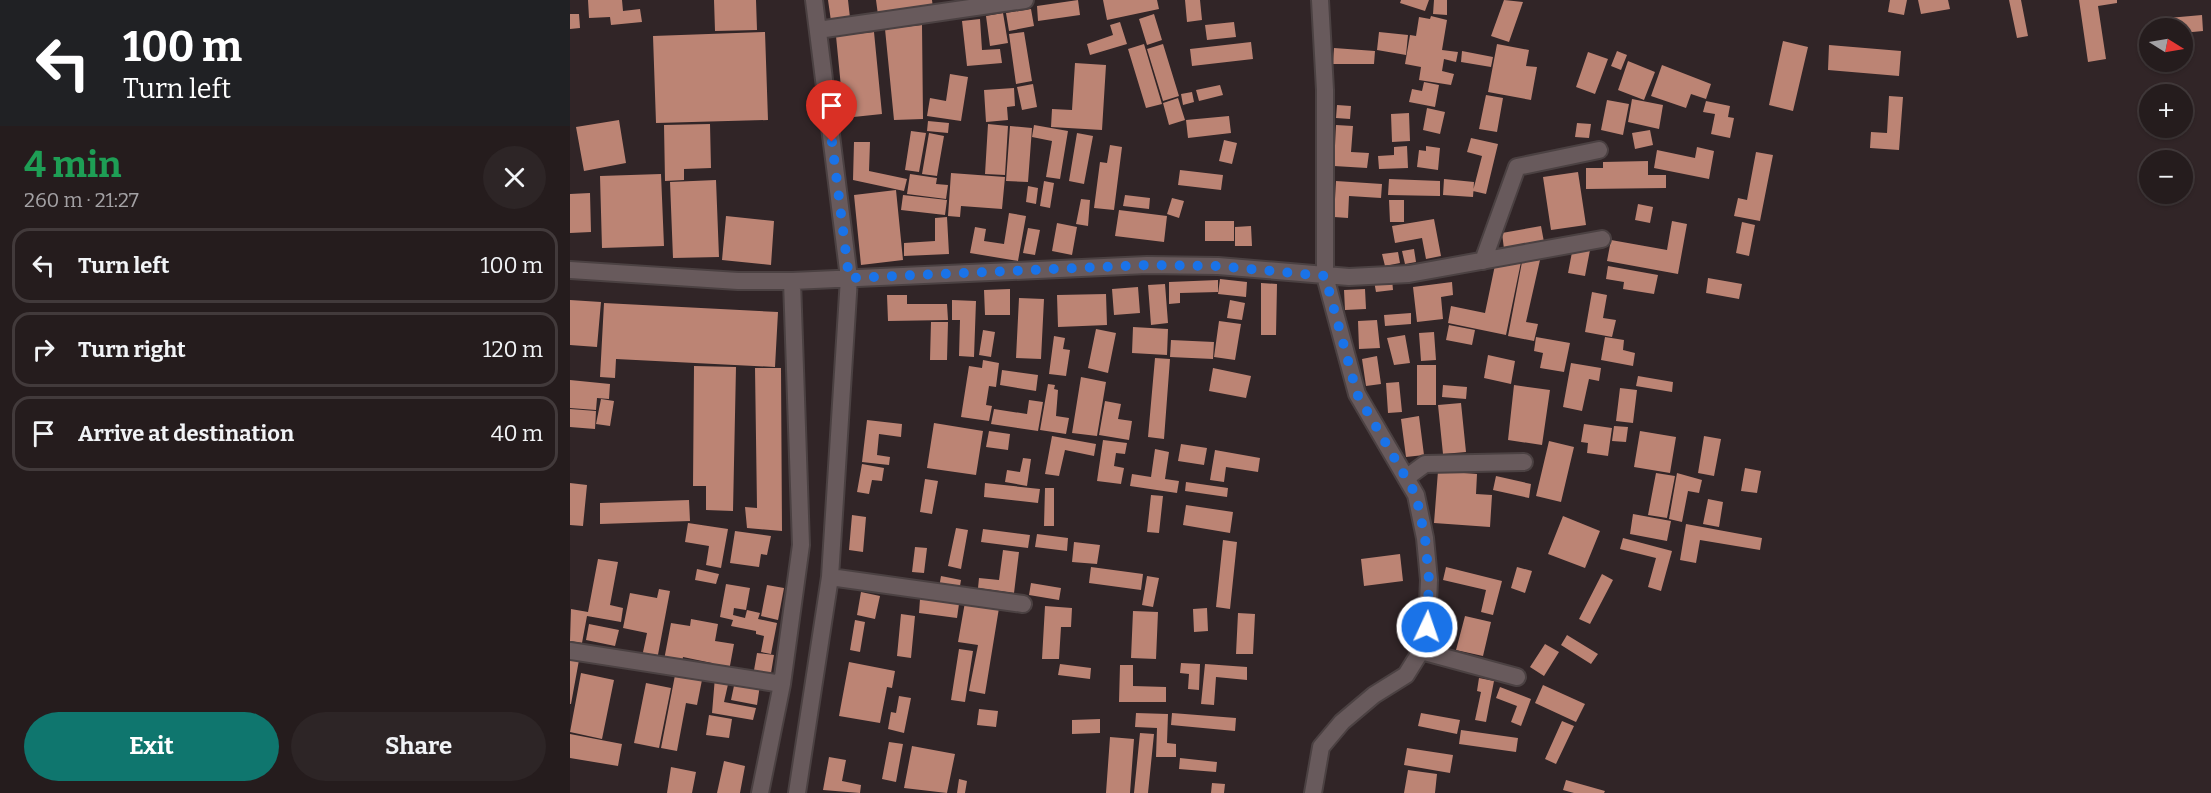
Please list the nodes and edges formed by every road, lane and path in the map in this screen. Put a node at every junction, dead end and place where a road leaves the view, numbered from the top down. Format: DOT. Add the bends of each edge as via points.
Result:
graph roads {
  1 [pos="814,0"];
  2 [pos="1026,0"];
  3 [pos="1320,0"];
  4 [pos="818,30"];
  5 [pos="1599,150"];
  6 [pos="1602,239"];
  7 [pos="1483,261"];
  8 [pos="570,270"];
  9 [pos="1325,276"];
  10 [pos="849,278"];
  11 [pos="792,281"];
  12 [pos="1524,462"];
  13 [pos="1406,478"];
  14 [pos="830,577"];
  15 [pos="1023,604"];
  16 [pos="570,651"];
  17 [pos="1421,651"];
  18 [pos="1517,677"];
  19 [pos="782,684"];
  20 [pos="760,793"];
  21 [pos="797,793"];
  22 [pos="1313,793"];
  1 -- 4 [label="street"];
  2 -- 4 [label="street"];
  3 -- 9 [label="street" via="1325,90"];
  4 -- 10 [label="street"];
  5 -- 7 [label="street" via="1517,167"];
  6 -- 7 [label="street"];
  7 -- 9 [label="street" via="1409,274"];
  8 -- 11 [label="street"];
  9 -- 10 [label="street" via="1147,265"];
  9 -- 13 [label="street" via="1357,394"];
  10 -- 11 [label="street"];
  10 -- 14 [label="street"];
  11 -- 19 [label="street" via="801,545"];
  12 -- 13 [label="street" via="1425,464"];
  13 -- 17 [label="street" via="1416,495 1428,570 1427,627"];
  14 -- 15 [label="street"];
  14 -- 21 [label="street"];
  16 -- 19 [label="street"];
  17 -- 18 [label="street"];
  17 -- 22 [label="street" via="1406,675 1342,722 1322,747"];
  19 -- 20 [label="street"];
}
